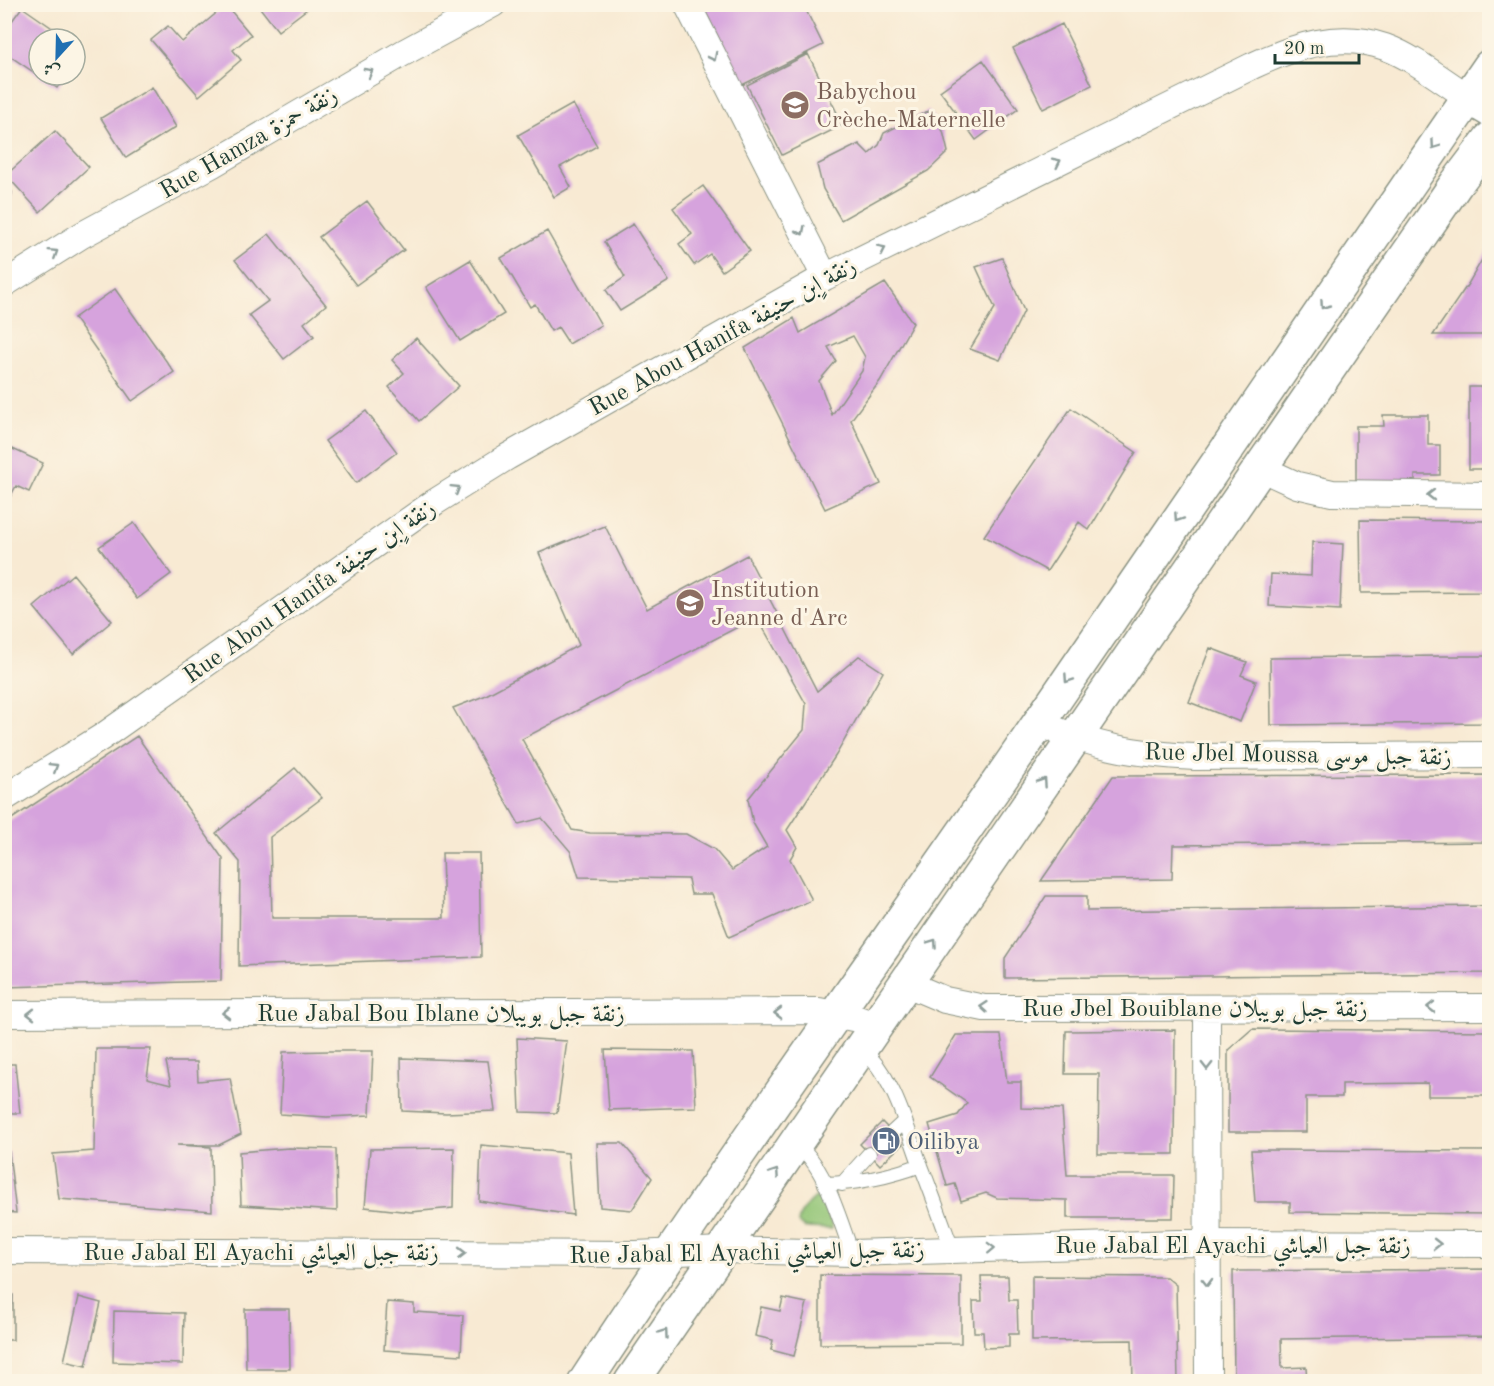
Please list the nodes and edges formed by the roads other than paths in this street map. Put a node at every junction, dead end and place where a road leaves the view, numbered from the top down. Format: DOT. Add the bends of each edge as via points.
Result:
graph roads {
  1 [pos="493,4"];
  2 [pos="687,4"];
  3 [pos="1490,66"];
  4 [pos="1479,104"];
  5 [pos="1490,139"];
  6 [pos="825,277"];
  7 [pos="4,284"];
  8 [pos="1260,468"];
  9 [pos="1201,484"];
  10 [pos="1490,495"];
  11 [pos="1233,506"];
  12 [pos="1039,723"];
  13 [pos="1073,737"];
  14 [pos="1490,755"];
  15 [pos="4,798"];
  16 [pos="905,983"];
  17 [pos="1207,1008"];
  18 [pos="1490,1008"];
  19 [pos="4,1014"];
  20 [pos="836,1014"];
  21 [pos="867,1036"];
  22 [pos="905,1121"];
  23 [pos="892,1133"];
  24 [pos="795,1143"];
  25 [pos="869,1154"];
  26 [pos="921,1165"];
  27 [pos="825,1184"];
  28 [pos="842,1184"];
  29 [pos="1206,1243"];
  30 [pos="1490,1244"];
  31 [pos="722,1250"];
  32 [pos="952,1250"];
  33 [pos="4,1251"];
  34 [pos="670,1253"];
  35 [pos="852,1253"];
  36 [pos="585,1382"];
  37 [pos="631,1382"];
  38 [pos="1208,1382"];
  7 -- 1 [label="street, Rue Hamza زنقة حمزة, one-way" via="82,235"];
  2 -- 6 [label="street, one-way"];
  3 -- 4 [label="main road"];
  6 -- 4 [label="street, Rue Abou Hanifa زنقة اٍبن حنيفة, one-way" via="1252,66 1317,42 1385,47"];
  4 -- 9 [label="main road, one-way"];
  5 -- 8 [label="main road"];
  15 -- 6 [label="street, Rue Abou Hanifa زنقة اٍبن حنيفة, one-way" via="102,737 462,485"];
  10 -- 8 [label="street, one-way" via="1332,493 1297,485"];
  8 -- 11 [label="main road"];
  9 -- 11 [label="main road"];
  9 -- 12 [label="main road, one-way"];
  11 -- 13 [label="main road"];
  12 -- 13 [label="street, Rue Jbel Moussa زنقة جبل موسى"];
  12 -- 20 [label="main road"];
  13 -- 14 [label="street, Rue Jbel Moussa زنقة جبل موسى" via="1137,753 1176,756"];
  16 -- 13 [label="main road, one-way"];
  17 -- 16 [label="street, Rue Jbel Bouiblane زنقة جبل بويبلان, one-way" via="984,1008 945,1000"];
  16 -- 21 [label="main road"];
  18 -- 17 [label="street, Rue Jbel Bouiblane زنقة جبل بويبلان, one-way"];
  17 -- 29 [label="street, one-way"];
  20 -- 19 [label="street, Rue Jabal Bou Iblane زنقة جبل بويبلان, one-way"];
  20 -- 21 [label="street, Rue Jabal Bou Iblane زنقة جبل بويبلان"];
  20 -- 34 [label="main road"];
  21 -- 22 [label="lane"];
  21 -- 24 [label="main road"];
  22 -- 23 [label="lane"];
  22 -- 26 [label="lane"];
  24 -- 27 [label="lane" via="813,1161"];
  31 -- 24 [label="main road, one-way"];
  25 -- 28 [label="lane"];
  26 -- 28 [label="lane" via="882,1178"];
  26 -- 32 [label="lane"];
  27 -- 28 [label="lane"];
  27 -- 35 [label="lane"];
  29 -- 30 [label="street, Rue Jabal El Ayachi زنقة جبل العياشي, one-way"];
  32 -- 29 [label="street, Rue Jabal El Ayachi زنقة جبل العياشي, one-way"];
  29 -- 38 [label="street, one-way"];
  31 -- 34 [label="street, Rue Jabal El Ayachi زنقة جبل العياشي"];
  31 -- 35 [label="street, Rue Jabal El Ayachi زنقة جبل العياشي"];
  37 -- 31 [label="main road, one-way"];
  32 -- 35 [label="street, Rue Jabal El Ayachi زنقة جبل العياشي"];
  33 -- 34 [label="street, Rue Jabal El Ayachi زنقة جبل العياشي, one-way"];
  34 -- 36 [label="main road"];
}
